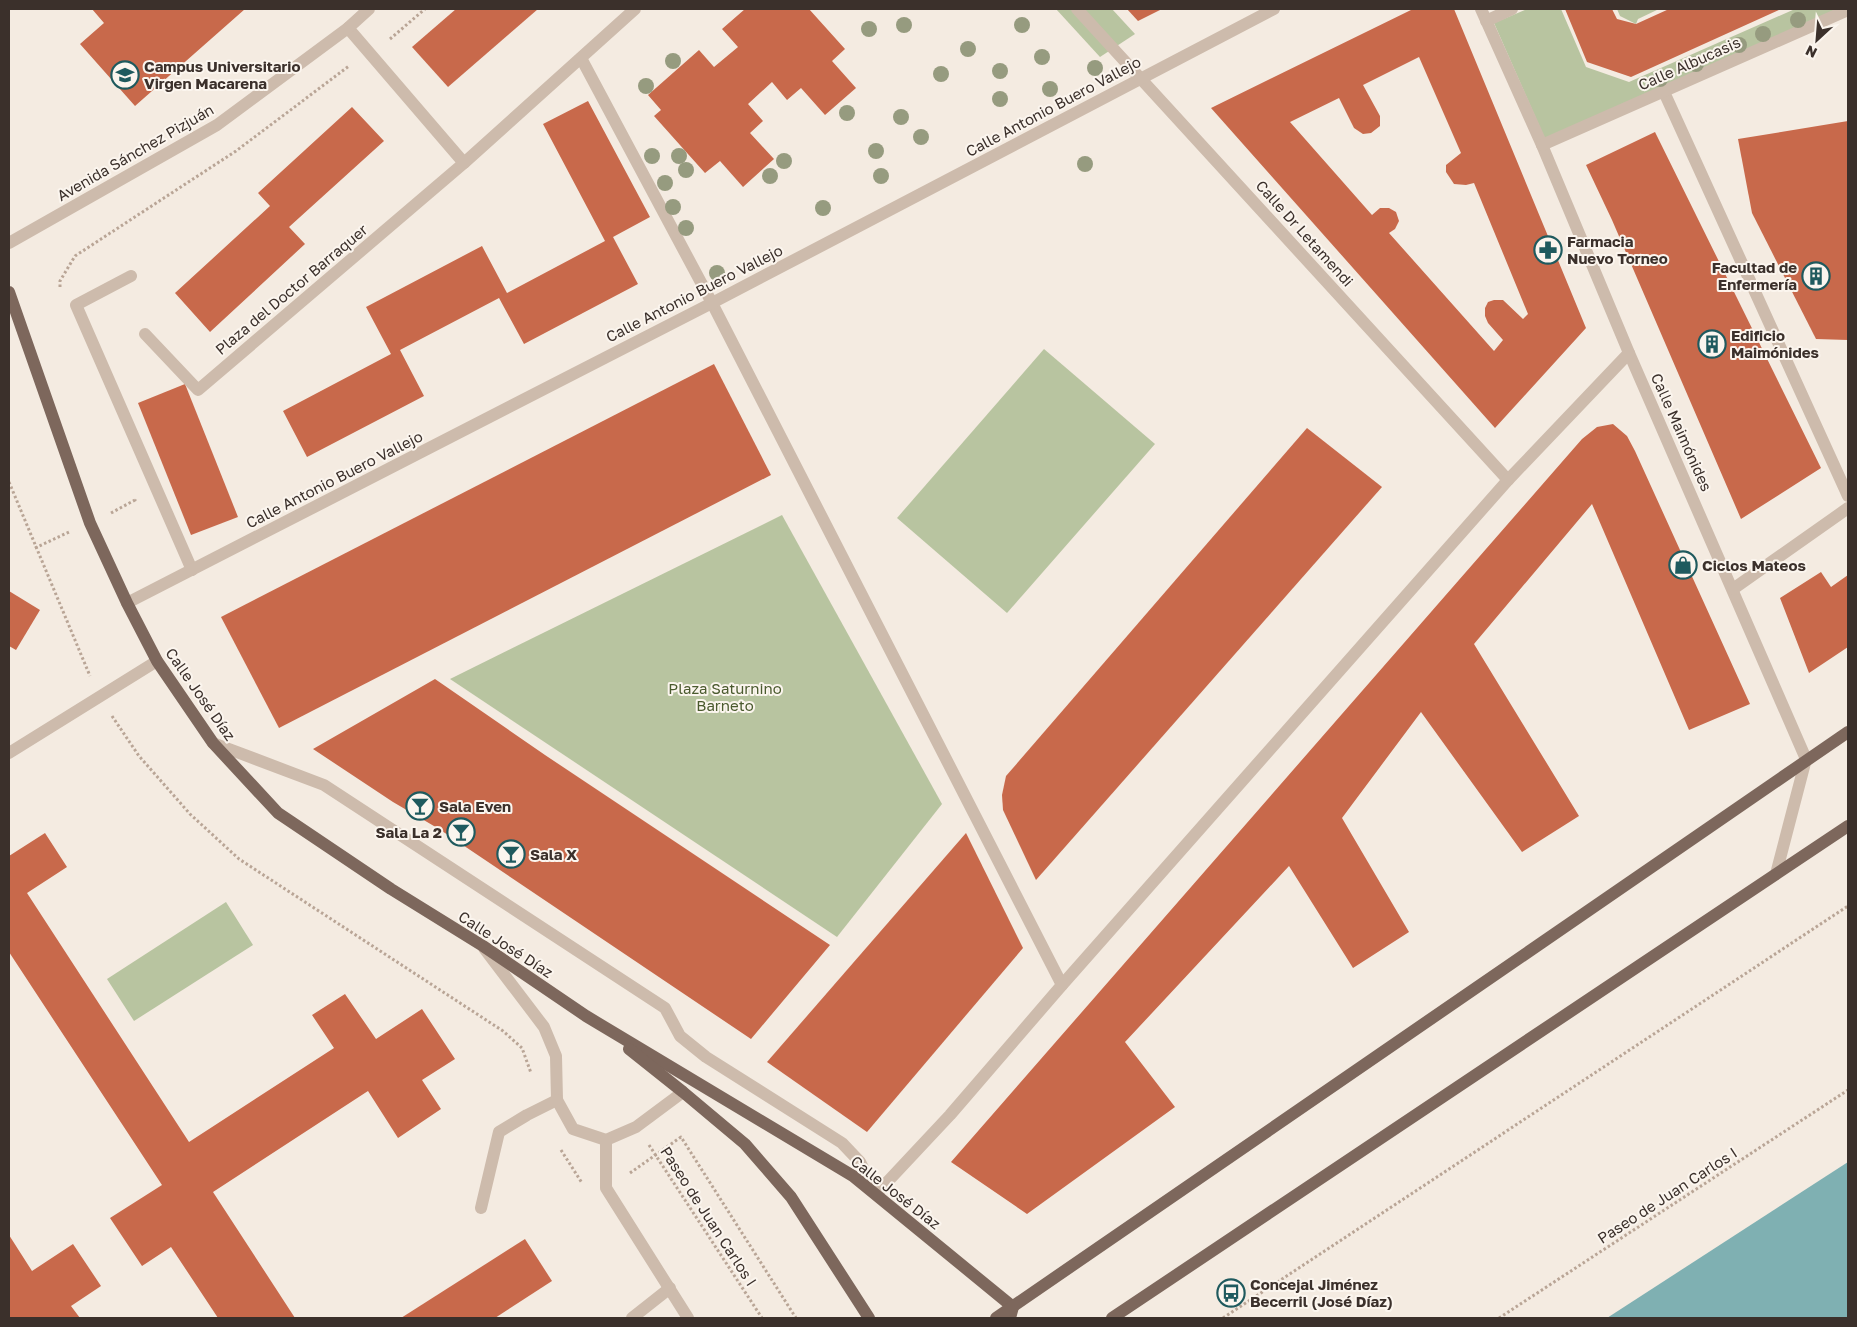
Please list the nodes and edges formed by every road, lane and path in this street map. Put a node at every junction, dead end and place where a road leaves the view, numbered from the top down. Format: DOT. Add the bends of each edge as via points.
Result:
graph roads {
  1 [pos="369,9"];
  2 [pos="425,9"];
  3 [pos="635,9"];
  4 [pos="1077,9"];
  5 [pos="1274,9"];
  6 [pos="1481,9"];
  7 [pos="1512,9"];
  8 [pos="1848,10"];
  9 [pos="1486,21"];
  10 [pos="348,28"];
  11 [pos="388,40"];
  12 [pos="581,58"];
  13 [pos="342,70"];
  14 [pos="1140,78"];
  15 [pos="1664,92"];
  16 [pos="1542,145"];
  17 [pos="464,163"];
  18 [pos="9,243"];
  19 [pos="131,276"];
  20 [pos="60,290"];
  21 [pos="9,292"];
  22 [pos="712,303"];
  23 [pos="145,334"];
  24 [pos="1629,353"];
  25 [pos="1508,480"];
  26 [pos="9,482"];
  27 [pos="131,491"];
  28 [pos="1848,496"];
  29 [pos="135,500"];
  30 [pos="1848,508"];
  31 [pos="192,570"];
  32 [pos="1733,589"];
  33 [pos="127,603"];
  34 [pos="157,661"];
  35 [pos="90,675"];
  36 [pos="113,717"];
  37 [pos="1848,732"];
  38 [pos="213,743"];
  39 [pos="9,754"];
  40 [pos="1806,759"];
  41 [pos="1848,826"];
  42 [pos="1776,874"];
  43 [pos="1848,906"];
  44 [pos="482,946"];
  45 [pos="1062,985"];
  46 [pos="586,1016"];
  47 [pos="533,1079"];
  48 [pos="1848,1090"];
  49 [pos="683,1092"];
  50 [pos="556,1100"];
  51 [pos="636,1127"];
  52 [pos="606,1140"];
  53 [pos="556,1142"];
  54 [pos="671,1145"];
  55 [pos="585,1188"];
  56 [pos="876,1194"];
  57 [pos="480,1208"];
  58 [pos="670,1288"];
  59 [pos="1012,1312"];
  60 [pos="632,1318"];
  61 [pos="688,1318"];
  62 [pos="762,1318"];
  63 [pos="796,1318"];
  64 [pos="869,1318"];
  65 [pos="996,1318"];
  66 [pos="1112,1318"];
  67 [pos="1223,1318"];
  68 [pos="1499,1318"];
  1 -- 10 [label="street, Avenida Sánchez Pizjuán"];
  2 -- 11 [label="path"];
  3 -- 12 [label="street, Plaza del Doctor Barraquer"];
  4 -- 14 [label="street, Calle Dr Letamendi"];
  5 -- 14 [label="street, Calle Antonio Buero Vallejo"];
  6 -- 9 [label="street, Calle Maimónides"];
  7 -- 9 [label="street"];
  8 -- 15 [label="street, Calle Albucasis"];
  9 -- 16 [label="street, Calle Maimónides"];
  10 -- 17 [label="street"];
  10 -- 18 [label="street, Avenida Sánchez Pizjuán" via="217,125"];
  12 -- 17 [label="street, Plaza del Doctor Barraquer"];
  12 -- 22 [label="street"];
  13 -- 20 [label="path" via="236,151 75,256 60,281"];
  14 -- 22 [label="street, Calle Antonio Buero Vallejo"];
  14 -- 25 [label="street, Calle Dr Letamendi"];
  15 -- 16 [label="street, Calle Albucasis"];
  15 -- 28 [label="street"];
  16 -- 24 [label="street, Calle Maimónides"];
  17 -- 23 [label="street, Plaza del Doctor Barraquer" via="198,390"];
  19 -- 31 [label="street" via="76,305"];
  21 -- 33 [label="main road, Calle José Díaz" via="90,523"];
  22 -- 31 [label="street, Calle Antonio Buero Vallejo"];
  22 -- 45 [label="street"];
  24 -- 25 [label="street"];
  24 -- 32 [label="street, Calle Maimónides"];
  25 -- 45 [label="street"];
  26 -- 35 [label="path"];
  27 -- 29 [label="path"];
  30 -- 32 [label="street"];
  31 -- 33 [label="street, Calle Antonio Buero Vallejo"];
  32 -- 40 [label="street, Calle Maimónides"];
  33 -- 34 [label="main road, Calle José Díaz"];
  34 -- 38 [label="main road, Calle José Díaz"];
  34 -- 39 [label="street"];
  36 -- 47 [label="path" via="139,756 190,814 239,859 503,1031 522,1048"];
  37 -- 40 [label="main road"];
  38 -- 44 [label="main road, Calle José Díaz" via="278,813"];
  38 -- 56 [label="street" via="324,785 665,1008 680,1036 706,1057 842,1143 860,1162"];
  40 -- 42 [label="street"];
  40 -- 59 [label="main road"];
  41 -- 42 [label="main road"];
  42 -- 66 [label="main road"];
  43 -- 67 [label="path"];
  44 -- 46 [label="main road, Calle José Díaz"];
  44 -- 50 [label="street" via="544,1027 556,1056"];
  45 -- 56 [label="street" via="950,1115"];
  46 -- 49 [label="main road, Calle José Díaz"];
  46 -- 56 [label="main road, Calle José Díaz" via="853,1176"];
  48 -- 68 [label="path, Paseo de Juan Carlos I"];
  49 -- 51 [label="street"];
  49 -- 64 [label="main road, Calle José Díaz" via="745,1144 791,1197"];
  50 -- 52 [label="street" via="573,1129"];
  50 -- 57 [label="street" via="499,1132"];
  51 -- 52 [label="street"];
  51 -- 62 [label="path, Paseo de Juan Carlos I"];
  52 -- 58 [label="street" via="606,1188"];
  53 -- 55 [label="path"];
  54 -- 63 [label="path" via="681,1138"];
  56 -- 59 [label="main road, Calle José Díaz"];
  58 -- 60 [label="street"];
  58 -- 61 [label="street"];
  59 -- 65 [label="main road"];
}
